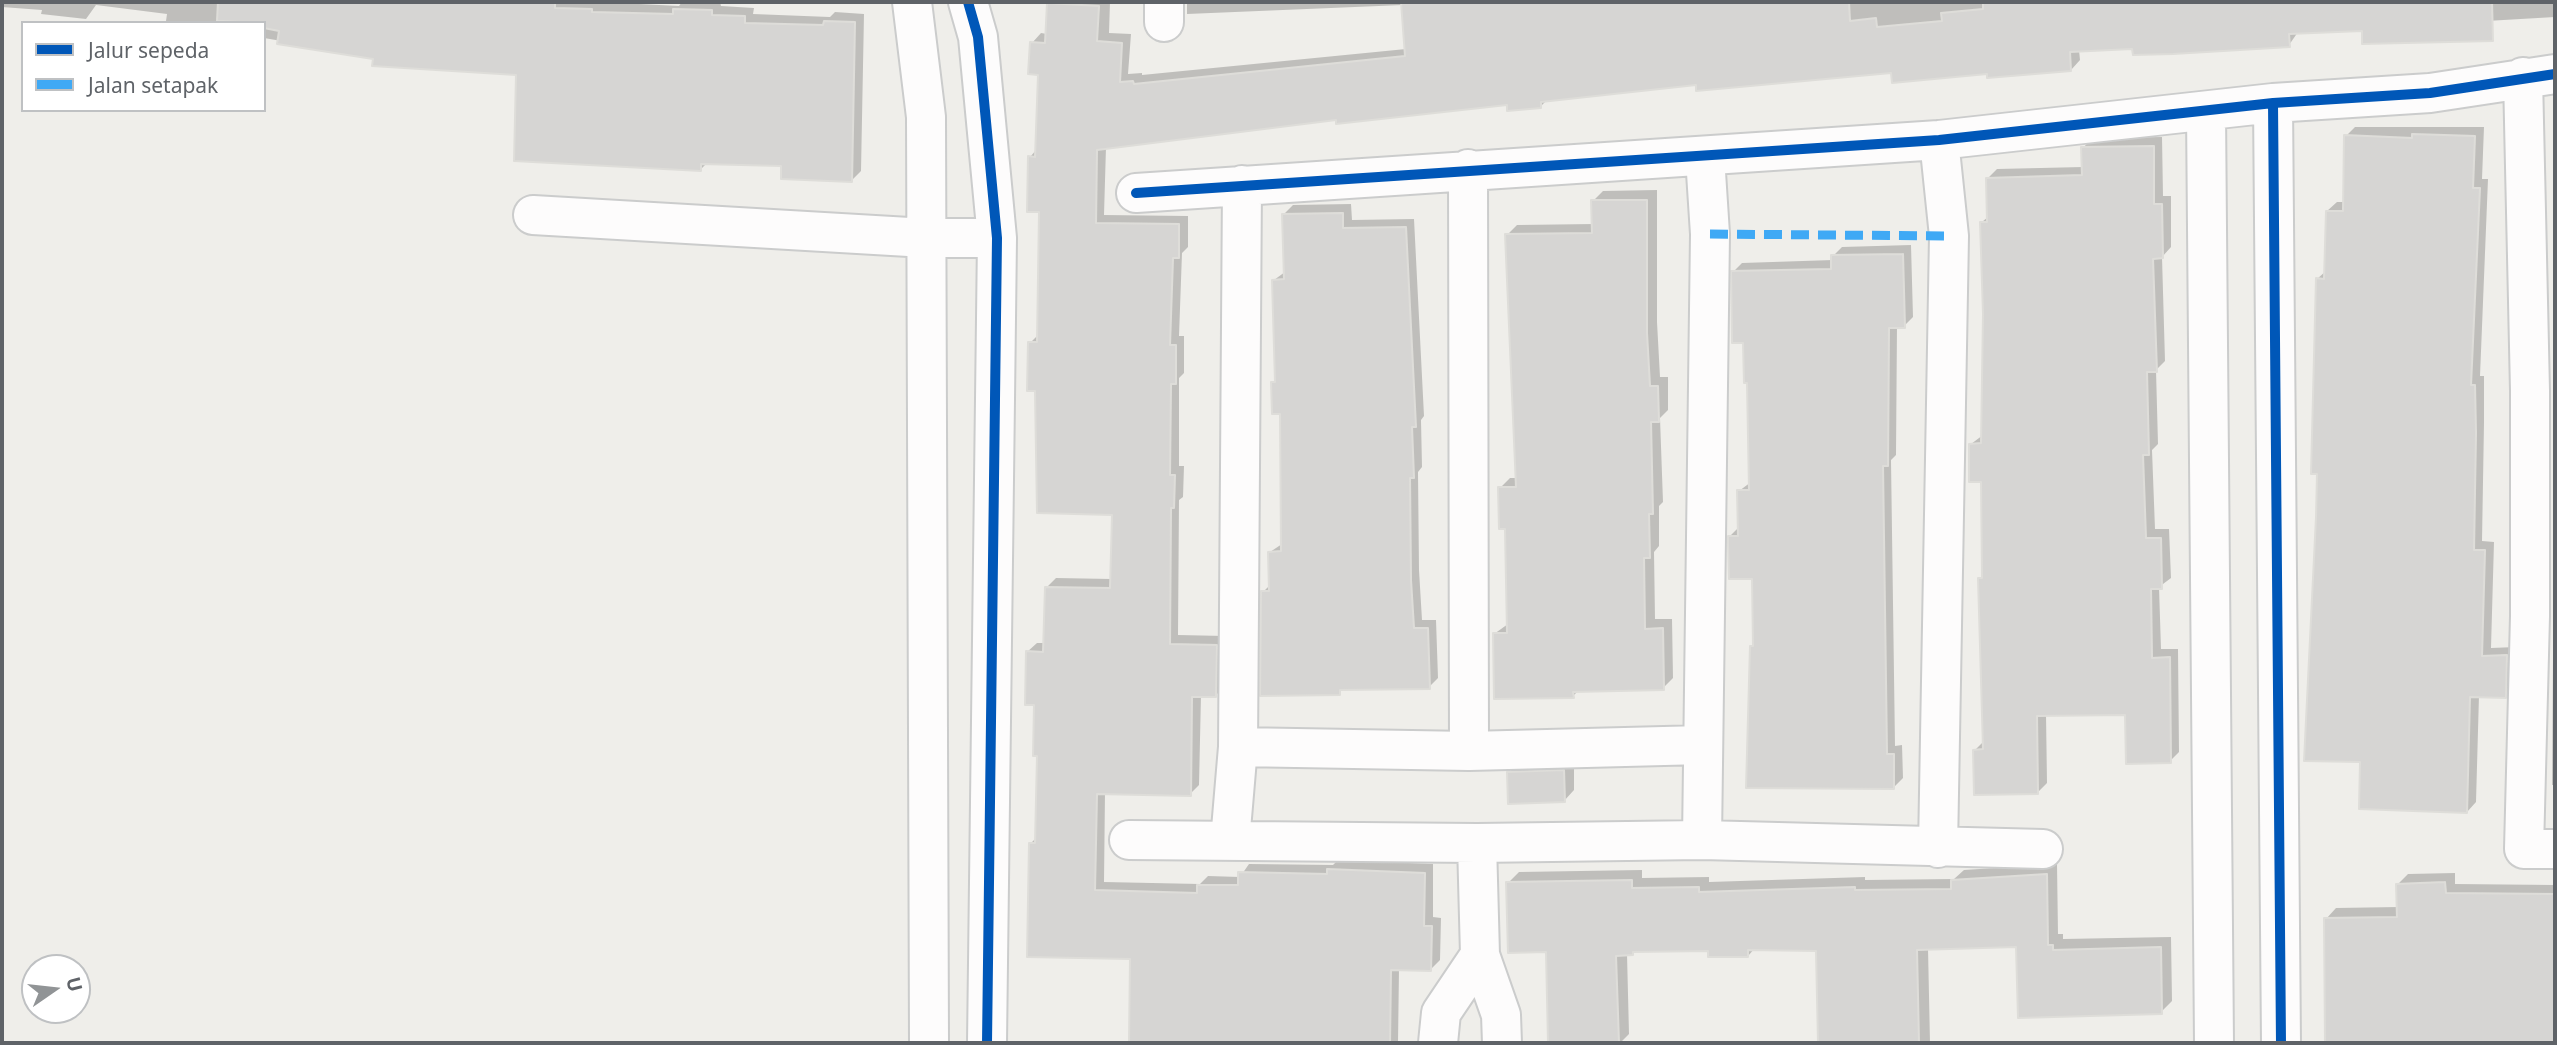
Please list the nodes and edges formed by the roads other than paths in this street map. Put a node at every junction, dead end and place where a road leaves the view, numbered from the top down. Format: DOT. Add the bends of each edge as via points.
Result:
graph roads {
  1 [pos="912,2"];
  2 [pos="968,2"];
  3 [pos="2539,76"];
  4 [pos="2239,107"];
  5 [pos="1940,140"];
  6 [pos="1705,157"];
  7 [pos="1468,169"];
  8 [pos="1242,185"];
  9 [pos="1136,193"];
  10 [pos="533,215"];
  11 [pos="926,238"];
  12 [pos="997,238"];
  13 [pos="2543,390"];
  14 [pos="2542,616"];
  15 [pos="1703,745"];
  16 [pos="1238,747"];
  17 [pos="1469,751"];
  18 [pos="1129,840"];
  19 [pos="1230,841"];
  20 [pos="1702,841"];
  21 [pos="1477,844"];
  22 [pos="1938,848"];
  23 [pos="2043,849"];
  24 [pos="2555,849"];
  25 [pos="1480,955"];
  26 [pos="929,1043"];
  27 [pos="987,1043"];
  28 [pos="1438,1043"];
  29 [pos="1502,1043"];
  30 [pos="2214,1043"];
  31 [pos="2281,1043"];
  1 -- 11 [label="street" via="926,117"];
  2 -- 12 [label="street" via="978,37"];
  3 -- 4 [label="street" via="2430,93"];
  3 -- 13 [label="street"];
  4 -- 5 [label="street"];
  4 -- 30 [label="street"];
  4 -- 31 [label="street"];
  5 -- 6 [label="street"];
  5 -- 22 [label="street" via="1949,236"];
  6 -- 7 [label="street"];
  6 -- 15 [label="street" via="1710,234"];
  7 -- 8 [label="street"];
  7 -- 17 [label="street"];
  8 -- 9 [label="street"];
  8 -- 16 [label="street"];
  10 -- 11 [label="street"];
  11 -- 12 [label="street"];
  11 -- 26 [label="street"];
  12 -- 27 [label="street"];
  13 -- 14 [label="street"];
  14 -- 24 [label="street" via="2524,849"];
  15 -- 17 [label="street"];
  15 -- 20 [label="street"];
  16 -- 17 [label="street"];
  16 -- 19 [label="street"];
  18 -- 19 [label="street"];
  19 -- 21 [label="street"];
  20 -- 21 [label="street"];
  20 -- 22 [label="street"];
  21 -- 25 [label="street"];
  22 -- 23 [label="street"];
  25 -- 28 [label="street" via="1441,1013"];
  25 -- 29 [label="street" via="1501,1015"];
}
